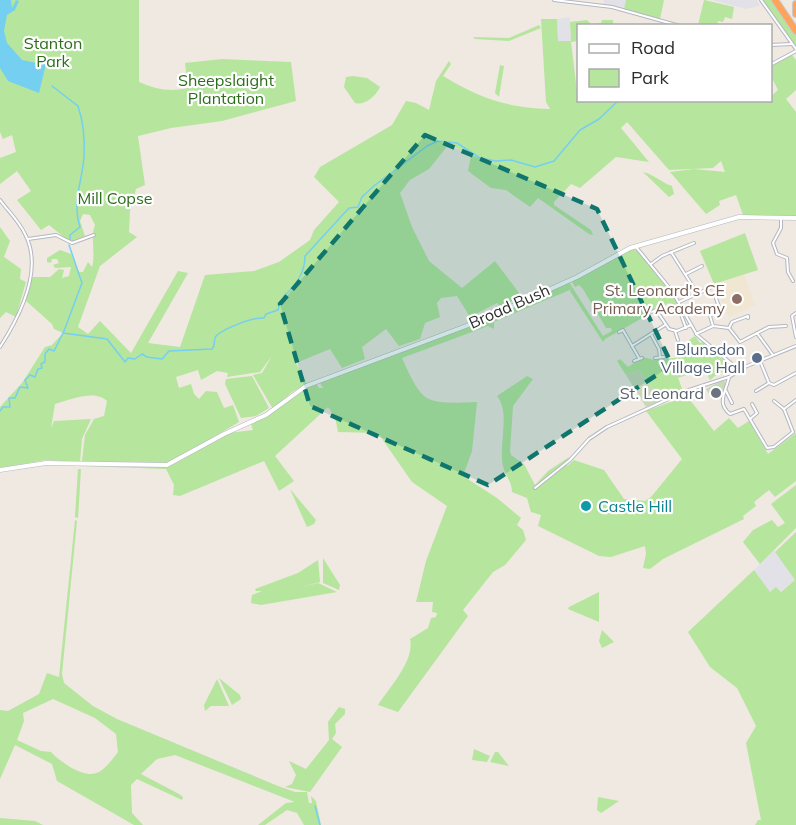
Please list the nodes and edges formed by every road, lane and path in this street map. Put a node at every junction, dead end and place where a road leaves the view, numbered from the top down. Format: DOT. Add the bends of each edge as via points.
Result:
graph roads {
  1 [pos="554,0"];
  2 [pos="761,0"];
  3 [pos="777,0"];
  4 [pos="796,4"];
  5 [pos="796,14"];
  6 [pos="673,24"];
  7 [pos="796,25"];
  8 [pos="796,31"];
  9 [pos="792,44"];
  10 [pos="772,45"];
  11 [pos="796,50"];
  12 [pos="772,64"];
  13 [pos="0,200"];
  14 [pos="796,218"];
  15 [pos="781,219"];
  16 [pos="94,235"];
  17 [pos="28,239"];
  18 [pos="694,243"];
  19 [pos="636,246"];
  20 [pos="671,252"];
  21 [pos="777,254"];
  22 [pos="773,256"];
  23 [pos="651,264"];
  24 [pos="700,267"];
  25 [pos="686,275"];
  26 [pos="793,281"];
  27 [pos="718,288"];
  28 [pos="697,293"];
  29 [pos="716,298"];
  30 [pos="679,302"];
  31 [pos="661,307"];
  32 [pos="656,310"];
  33 [pos="652,312"];
  34 [pos="679,313"];
  35 [pos="796,313"];
  36 [pos="748,318"];
  37 [pos="665,325"];
  38 [pos="691,325"];
  39 [pos="786,326"];
  40 [pos="714,327"];
  41 [pos="627,328"];
  42 [pos="686,328"];
  43 [pos="729,328"];
  44 [pos="675,331"];
  45 [pos="757,333"];
  46 [pos="651,334"];
  47 [pos="696,334"];
  48 [pos="796,336"];
  49 [pos="678,340"];
  50 [pos="632,346"];
  51 [pos="796,346"];
  52 [pos="0,347"];
  53 [pos="773,355"];
  54 [pos="655,358"];
  55 [pos="634,361"];
  56 [pos="760,361"];
  57 [pos="733,367"];
  58 [pos="739,370"];
  59 [pos="733,373"];
  60 [pos="796,373"];
  61 [pos="729,378"];
  62 [pos="769,383"];
  63 [pos="726,391"];
  64 [pos="756,391"];
  65 [pos="796,400"];
  66 [pos="774,401"];
  67 [pos="732,403"];
  68 [pos="752,404"];
  69 [pos="784,409"];
  70 [pos="750,419"];
  71 [pos="795,432"];
  72 [pos="0,470"];
  73 [pos="535,488"];
  1 -- 6 [label="street" via="612,7"];
  2 -- 9 [label="street"];
  3 -- 7 [label="highway"];
  3 -- 8 [label="highway"];
  4 -- 5 [label="highway"];
  9 -- 10 [label="street"];
  9 -- 11 [label="street"];
  11 -- 12 [label="street"];
  13 -- 17 [label="street"];
  14 -- 15 [label="main road, Broad Bush"];
  15 -- 19 [label="main road, Broad Bush" via="739,217"];
  15 -- 21 [label="street" via="773,240"];
  16 -- 17 [label="street" via="72,243 56,235"];
  17 -- 52 [label="street" via="33,257 31,273 18,318"];
  18 -- 20 [label="street"];
  19 -- 23 [label="street"];
  19 -- 72 [label="main road, Broad Bush" via="482,320 306,386 270,413 164,466 46,463"];
  20 -- 23 [label="street"];
  20 -- 25 [label="street"];
  21 -- 22 [label="street"];
  21 -- 26 [label="street" via="787,258"];
  23 -- 30 [label="street"];
  24 -- 25 [label="street"];
  25 -- 28 [label="street"];
  27 -- 28 [label="street" via="707,287"];
  28 -- 30 [label="street"];
  29 -- 40 [label="street" via="719,307 710,316"];
  30 -- 38 [label="street"];
  31 -- 32 [label="street"];
  32 -- 33 [label="street"];
  32 -- 37 [label="street"];
  34 -- 42 [label="street"];
  35 -- 48 [label="street" via="792,316"];
  36 -- 43 [label="street" via="732,322"];
  37 -- 44 [label="street"];
  37 -- 46 [label="street"];
  38 -- 42 [label="street"];
  38 -- 47 [label="street"];
  39 -- 45 [label="street"];
  40 -- 43 [label="street"];
  40 -- 47 [label="street"];
  41 -- 50 [label="street" via="621,331"];
  42 -- 44 [label="street"];
  43 -- 45 [label="street" via="741,342"];
  44 -- 49 [label="street"];
  45 -- 53 [label="street"];
  46 -- 50 [label="street"];
  46 -- 54 [label="street" via="662,357"];
  47 -- 57 [label="street"];
  50 -- 55 [label="street" via="640,358"];
  51 -- 53 [label="street"];
  53 -- 56 [label="street"];
  56 -- 58 [label="street"];
  56 -- 62 [label="street"];
  57 -- 58 [label="street"];
  57 -- 59 [label="street"];
  58 -- 59 [label="street"];
  59 -- 61 [label="street"];
  60 -- 62 [label="street" via="778,385"];
  61 -- 63 [label="street"];
  61 -- 73 [label="street" via="686,391 607,427"];
  62 -- 64 [label="street"];
  63 -- 67 [label="street"];
  63 -- 70 [label="street" via="721,400 726,412 742,409"];
  65 -- 69 [label="street"];
  66 -- 69 [label="street"];
  68 -- 70 [label="street" via="757,414"];
  69 -- 71 [label="street"];
  70 -- 71 [label="street" via="770,449"];
}
